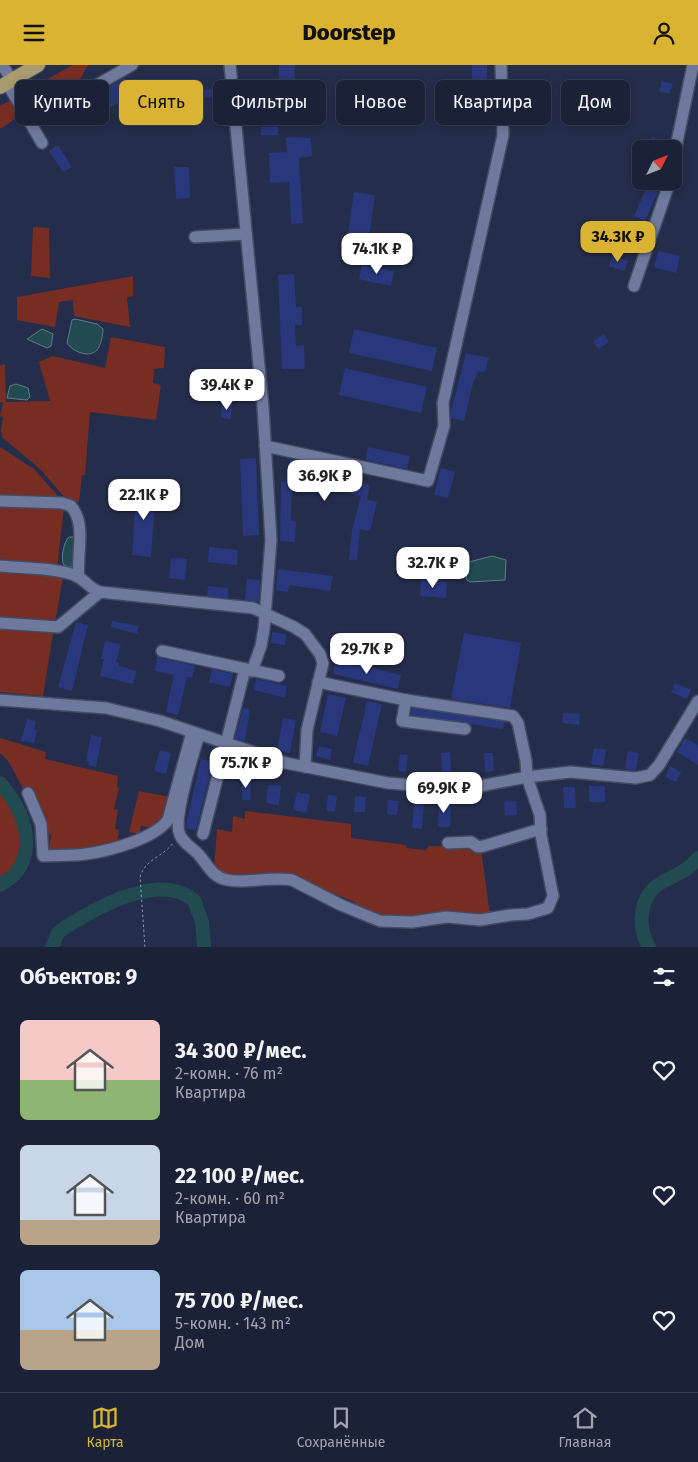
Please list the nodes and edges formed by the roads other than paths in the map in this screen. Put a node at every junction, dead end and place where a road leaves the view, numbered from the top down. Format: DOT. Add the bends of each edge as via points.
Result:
graph roads {
  1 [pos="2,65"];
  2 [pos="38,65"];
  3 [pos="132,65"];
  4 [pos="230,65"];
  5 [pos="501,65"];
  6 [pos="693,65"];
  7 [pos="106,80"];
  8 [pos="6,83"];
  9 [pos="677,140"];
  10 [pos="42,143"];
  11 [pos="667,190"];
  12 [pos="246,234"];
  13 [pos="195,237"];
  14 [pos="634,286"];
  15 [pos="265,446"];
  16 [pos="0,501"];
  17 [pos="0,566"];
  18 [pos="79,577"];
  19 [pos="100,593"];
  20 [pos="266,613"];
  21 [pos="0,623"];
  22 [pos="162,651"];
  23 [pos="248,670"];
  24 [pos="278,677"];
  25 [pos="318,683"];
  26 [pos="0,700"];
  27 [pos="406,700"];
  28 [pos="698,701"];
  29 [pos="465,729"];
  30 [pos="195,733"];
  31 [pos="226,744"];
  32 [pos="305,767"];
  33 [pos="526,777"];
  34 [pos="28,793"];
  35 [pos="541,829"];
  36 [pos="203,834"];
  37 [pos="448,843"];
  1 -- 8 [label="street"];
  2 -- 8 [label="main road"];
  3 -- 7 [label="street"];
  4 -- 12 [label="street"];
  5 -- 15 [label="street" via="503,135 443,403 444,426 428,481"];
  6 -- 9 [label="street"];
  8 -- 10 [label="street"];
  11 -- 14 [label="street"];
  12 -- 13 [label="street"];
  12 -- 15 [label="street"];
  15 -- 20 [label="street" via="271,540"];
  16 -- 18 [label="street" via="71,506 80,538"];
  17 -- 18 [label="street"];
  18 -- 19 [label="street"];
  19 -- 20 [label="street" via="245,607"];
  19 -- 21 [label="street" via="58,627"];
  20 -- 23 [label="street" via="261,646"];
  20 -- 25 [label="street" via="300,630 315,646 323,663"];
  22 -- 23 [label="street"];
  23 -- 24 [label="street"];
  23 -- 31 [label="street"];
  25 -- 27 [label="street"];
  25 -- 32 [label="street" via="306,731"];
  26 -- 30 [label="street" via="106,708 155,719"];
  27 -- 29 [label="street" via="402,721"];
  27 -- 33 [label="street" via="513,716 522,738"];
  28 -- 33 [label="street" via="650,775 636,778 570,772"];
  30 -- 31 [label="street"];
  30 -- 34 [label="street" via="168,820 159,830 118,847 86,854 43,856 41,824"];
  30 -- 35 [label="street" via="178,831 212,874 220,879 292,880 365,915 393,923 447,917 480,920 528,914 548,908 553,897"];
  31 -- 32 [label="street"];
  31 -- 36 [label="street"];
  32 -- 33 [label="street" via="388,783 436,787 480,786"];
  33 -- 35 [label="street" via="540,815"];
  35 -- 37 [label="street" via="478,847 471,843"];
}
